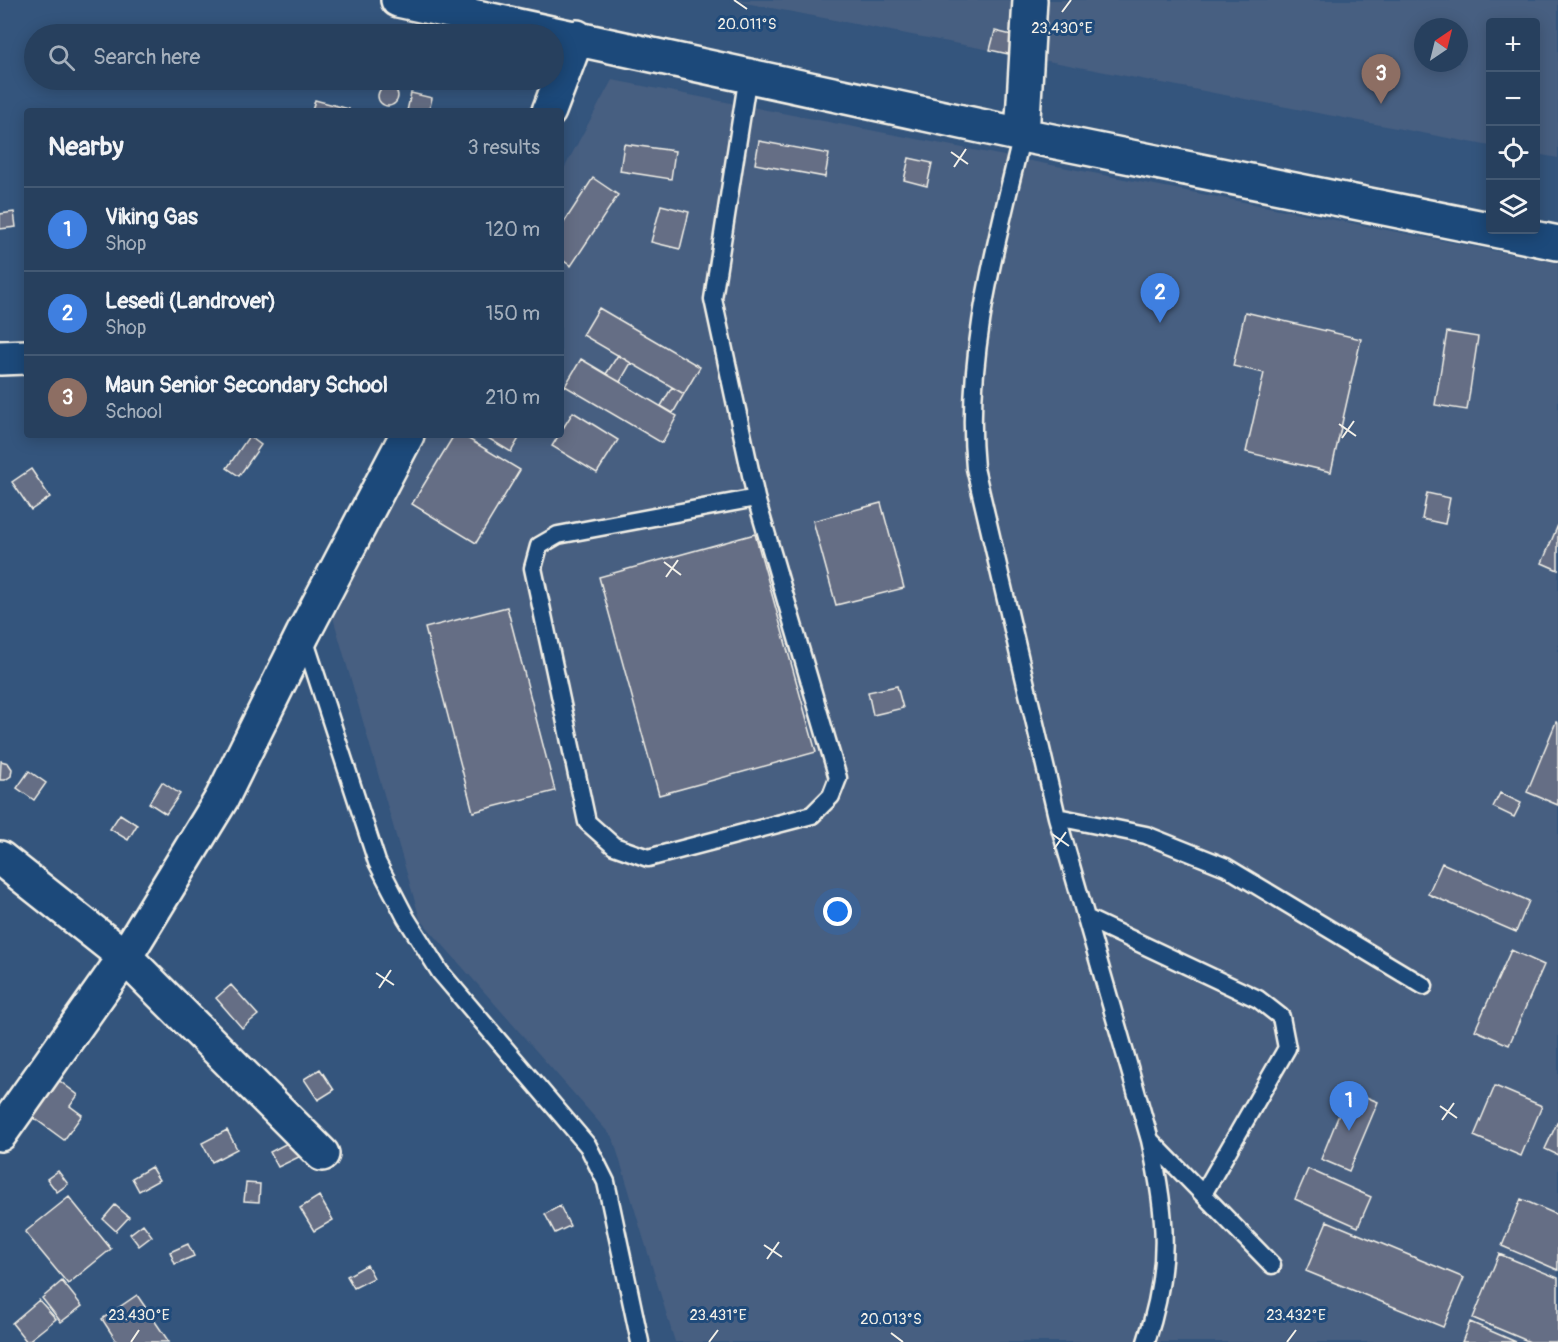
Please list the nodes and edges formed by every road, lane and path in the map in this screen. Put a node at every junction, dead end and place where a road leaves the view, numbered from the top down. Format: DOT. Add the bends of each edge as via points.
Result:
graph roads {
  1 [pos="398,0"];
  2 [pos="1030,0"];
  3 [pos="514,24"];
  4 [pos="564,34"];
  5 [pos="577,37"];
  6 [pos="564,71"];
  7 [pos="748,75"];
  8 [pos="557,90"];
  9 [pos="550,108"];
  10 [pos="1022,135"];
  11 [pos="1558,243"];
  12 [pos="0,357"];
  13 [pos="24,357"];
  14 [pos="405,438"];
  15 [pos="756,498"];
  16 [pos="303,634"];
  17 [pos="1057,817"];
  18 [pos="0,858"];
  19 [pos="1086,918"];
  20 [pos="125,957"];
  21 [pos="1424,986"];
  22 [pos="0,1134"];
  23 [pos="1150,1140"];
  24 [pos="322,1154"];
  25 [pos="1203,1194"];
  26 [pos="1272,1265"];
  27 [pos="640,1342"];
  28 [pos="1146,1342"];
  1 -- 3 [label="street"];
  2 -- 10 [label="street"];
  4 -- 5 [label="street"];
  5 -- 6 [label="street"];
  5 -- 7 [label="street"];
  7 -- 10 [label="street"];
  7 -- 15 [label="lane" via="714,299"];
  8 -- 9 [label="street"];
  10 -- 11 [label="street"];
  10 -- 17 [label="lane" via="982,312 971,424 975,468"];
  12 -- 13 [label="street"];
  14 -- 16 [label="street"];
  15 -- 15 [label="lane" via="838,778 831,796 812,815 648,858 614,846 587,822 532,568 539,546 558,535"];
  16 -- 20 [label="street" via="222,798"];
  16 -- 27 [label="lane" via="377,862 406,918 440,972 564,1116 593,1155 606,1182"];
  17 -- 19 [label="lane"];
  17 -- 21 [label="lane" via="1146,835 1227,867"];
  18 -- 20 [label="street"];
  19 -- 23 [label="lane"];
  19 -- 25 [label="lane" via="1258,999 1281,1017 1287,1048"];
  20 -- 22 [label="street"];
  20 -- 24 [label="street"];
  23 -- 25 [label="lane"];
  23 -- 28 [label="lane" via="1161,1191 1165,1253 1159,1302"];
  25 -- 26 [label="lane"];
}
